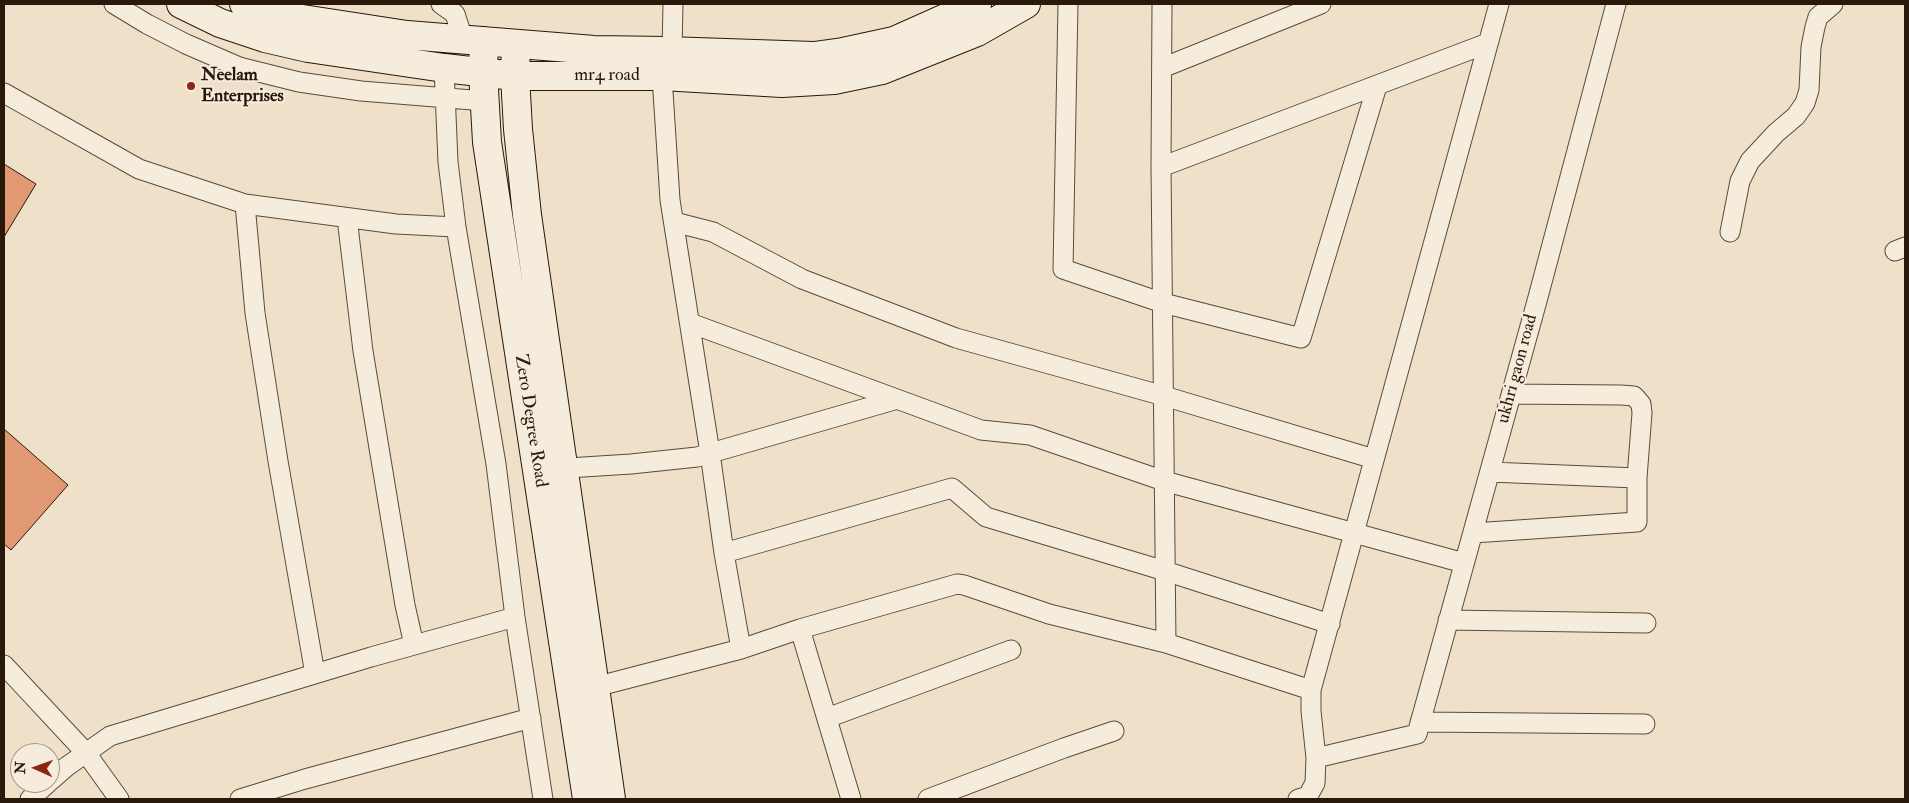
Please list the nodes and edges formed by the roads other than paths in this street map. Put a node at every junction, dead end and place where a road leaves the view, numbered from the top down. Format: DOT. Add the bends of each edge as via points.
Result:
graph roads {
  1 [pos="114,4"];
  2 [pos="182,4"];
  3 [pos="244,4"];
  4 [pos="441,4"];
  5 [pos="673,4"];
  6 [pos="977,4"];
  7 [pos="1026,4"];
  8 [pos="1068,4"];
  9 [pos="1162,4"];
  10 [pos="1320,4"];
  11 [pos="1499,4"];
  12 [pos="1616,4"];
  13 [pos="1833,4"];
  14 [pos="474,40"];
  15 [pos="1488,43"];
  16 [pos="516,44"];
  17 [pos="672,51"];
  18 [pos="444,68"];
  19 [pos="1162,68"];
  20 [pos="483,72"];
  21 [pos="515,76"];
  22 [pos="662,76"];
  23 [pos="1376,86"];
  24 [pos="4,93"];
  25 [pos="446,99"];
  26 [pos="484,101"];
  27 [pos="1161,167"];
  28 [pos="245,204"];
  29 [pos="347,218"];
  30 [pos="674,222"];
  31 [pos="456,227"];
  32 [pos="1730,232"];
  33 [pos="1163,303"];
  34 [pos="690,323"];
  35 [pos="1511,394"];
  36 [pos="1164,396"];
  37 [pos="894,400"];
  38 [pos="710,453"];
  39 [pos="1374,459"];
  40 [pos="550,469"];
  41 [pos="1490,472"];
  42 [pos="1637,478"];
  43 [pos="1164,481"];
  44 [pos="1355,532"];
  45 [pos="1473,533"];
  46 [pos="724,553"];
  47 [pos="1464,563"];
  48 [pos="1165,571"];
  49 [pos="515,617"];
  50 [pos="1448,620"];
  51 [pos="1646,623"];
  52 [pos="1330,624"];
  53 [pos="800,629"];
  54 [pos="1166,643"];
  55 [pos="414,645"];
  56 [pos="741,649"];
  57 [pos="1011,650"];
  58 [pos="4,665"];
  59 [pos="315,674"];
  60 [pos="595,688"];
  61 [pos="1312,690"];
  62 [pos="531,718"];
  63 [pos="827,718"];
  64 [pos="1645,724"];
  65 [pos="1419,728"];
  66 [pos="1114,732"];
  67 [pos="86,753"];
  68 [pos="1316,758"];
  69 [pos="60,773"];
  70 [pos="119,799"];
  71 [pos="240,799"];
  72 [pos="543,799"];
  73 [pos="587,799"];
  74 [pos="611,799"];
  75 [pos="851,799"];
  76 [pos="928,799"];
  77 [pos="1298,799"];
  1 -- 25 [label="street" via="186,44 239,67 308,83"];
  2 -- 18 [label="street, mr4 road" via="220,23 282,42"];
  3 -- 14 [label="street, mr4 road" via="283,16 408,35"];
  4 -- 14 [label="street" via="455,14"];
  5 -- 17 [label="street"];
  6 -- 17 [label="street, mr4 road" via="894,41 843,52 785,56"];
  7 -- 22 [label="street, mr4 road" via="977,32 882,70 844,78 782,83"];
  8 -- 33 [label="street" via="1063,269"];
  9 -- 19 [label="street"];
  10 -- 19 [label="street"];
  11 -- 15 [label="street"];
  12 -- 35 [label="street, ukhri gaon road"];
  13 -- 32 [label="street" via="1818,17 1815,27 1805,103 1750,161 1740,181"];
  14 -- 16 [label="street, mr4 road"];
  14 -- 20 [label="street, Zero Degree Road"];
  15 -- 23 [label="street"];
  15 -- 39 [label="street"];
  16 -- 17 [label="street, mr4 road"];
  16 -- 21 [label="street, Zero Degree Road"];
  18 -- 20 [label="street, mr4 road"];
  18 -- 25 [label="street"];
  19 -- 27 [label="street"];
  20 -- 21 [label="street, mr4 road"];
  20 -- 26 [label="street, Zero Degree Road"];
  21 -- 22 [label="street, mr4 road"];
  21 -- 40 [label="street, Zero Degree Road"];
  22 -- 30 [label="street"];
  23 -- 27 [label="street"];
  23 -- 33 [label="street" via="1301,338"];
  24 -- 28 [label="street" via="139,169"];
  25 -- 26 [label="street"];
  25 -- 31 [label="street" via="448,162"];
  26 -- 40 [label="street, Zero Degree Road" via="487,142"];
  27 -- 33 [label="street"];
  28 -- 29 [label="street"];
  28 -- 59 [label="street" via="255,313"];
  29 -- 31 [label="street"];
  29 -- 55 [label="street" via="363,351"];
  30 -- 34 [label="street"];
  30 -- 36 [label="street" via="713,232 802,279 956,338"];
  31 -- 49 [label="street" via="496,464"];
  33 -- 36 [label="street"];
  34 -- 37 [label="street"];
  34 -- 38 [label="street"];
  35 -- 41 [label="street, ukhri gaon road"];
  35 -- 42 [label="street" via="1634,396 1641,404 1642,412"];
  36 -- 39 [label="street"];
  36 -- 43 [label="street"];
  37 -- 38 [label="street"];
  37 -- 43 [label="street" via="981,430 1030,435"];
  38 -- 40 [label="street" via="650,462"];
  38 -- 46 [label="street"];
  39 -- 44 [label="street"];
  40 -- 60 [label="street, Zero Degree Road"];
  40 -- 73 [label="street, Zero Degree Road"];
  41 -- 42 [label="street"];
  41 -- 45 [label="street, ukhri gaon road"];
  42 -- 45 [label="street" via="1637,522"];
  43 -- 44 [label="street"];
  43 -- 48 [label="street"];
  44 -- 47 [label="street"];
  44 -- 52 [label="street"];
  45 -- 47 [label="street, ukhri gaon road"];
  46 -- 48 [label="street" via="952,488 986,517"];
  46 -- 56 [label="street"];
  47 -- 50 [label="street, ukhri gaon road"];
  48 -- 52 [label="street"];
  48 -- 54 [label="street"];
  49 -- 55 [label="street"];
  49 -- 62 [label="street"];
  50 -- 51 [label="street"];
  50 -- 65 [label="street, ukhri gaon road"];
  52 -- 61 [label="street"];
  53 -- 54 [label="street" via="957,584 1049,614"];
  53 -- 56 [label="street"];
  53 -- 63 [label="street"];
  54 -- 61 [label="street"];
  55 -- 59 [label="street"];
  56 -- 60 [label="street"];
  57 -- 63 [label="street"];
  58 -- 67 [label="street"];
  59 -- 67 [label="street" via="110,736"];
  60 -- 74 [label="street, Zero Degree Road"];
  61 -- 68 [label="street"];
  62 -- 71 [label="street"];
  62 -- 72 [label="street"];
  63 -- 75 [label="street"];
  64 -- 65 [label="street"];
  65 -- 68 [label="street"];
  66 -- 76 [label="street"];
  67 -- 69 [label="street"];
  67 -- 70 [label="street"];
  68 -- 77 [label="street" via="1315,783 1308,796"];
}
